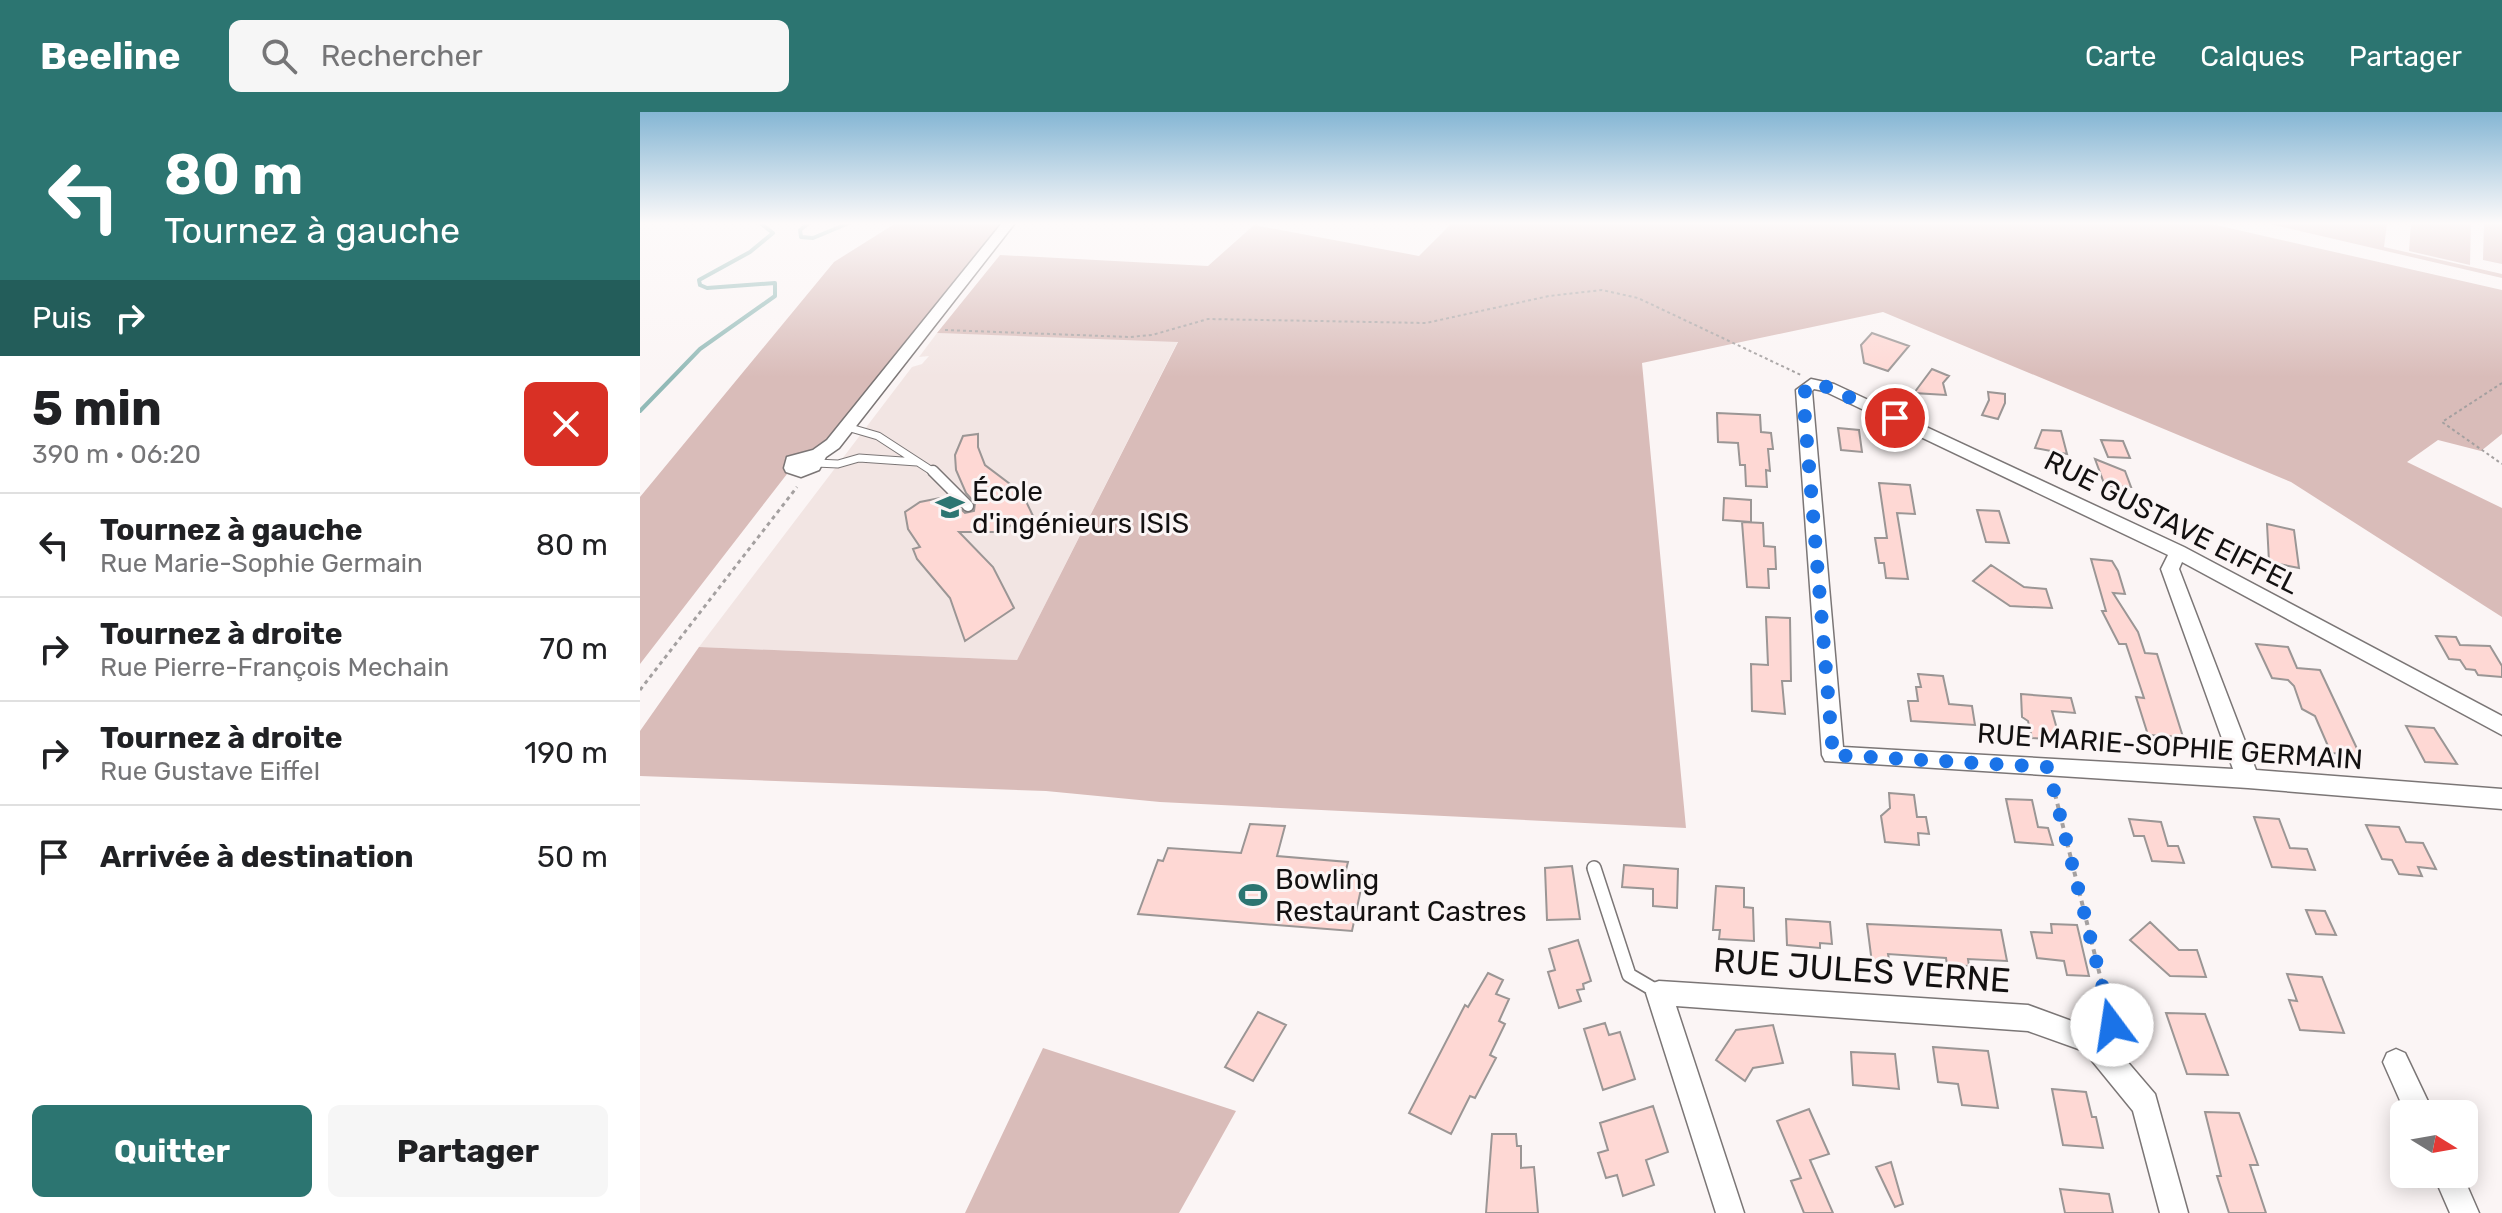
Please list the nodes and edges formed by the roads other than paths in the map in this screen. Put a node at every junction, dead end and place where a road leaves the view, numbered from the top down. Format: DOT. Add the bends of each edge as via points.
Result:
graph roads {
  1 [pos="968,274"];
  2 [pos="847,427"];
  3 [pos="917,462"];
  4 [pos="813,463"];
  5 [pos="968,506"];
  6 [pos="2178,552"];
  7 [pos="2502,726"];
  8 [pos="1833,755"];
  9 [pos="2248,779"];
  10 [pos="2502,799"];
  11 [pos="1594,868"];
  12 [pos="1659,993"];
  13 [pos="2396,1062"];
  14 [pos="2414,1100"];
  15 [pos="2453,1188"];
  16 [pos="1730,1213"];
  17 [pos="2174,1213"];
  18 [pos="2465,1213"];
  1 -- 2 [label="street"];
  2 -- 3 [label="lane" via="865,428"];
  2 -- 4 [label="street"];
  3 -- 4 [label="lane" via="874,458"];
  3 -- 5 [label="lane" via="946,481"];
  6 -- 7 [label="street, RUE GUSTAVE EIFFEL"];
  6 -- 8 [label="street, RUE GUSTAVE EIFFEL" via="1838,391 1811,384 1803,394"];
  6 -- 9 [label="street" via="2170,569"];
  8 -- 9 [label="street, RUE MARIE-SOPHIE GERMAIN"];
  9 -- 10 [label="street, RUE MARIE-SOPHIE GERMAIN"];
  11 -- 12 [label="lane" via="1629,975"];
  12 -- 16 [label="street"];
  12 -- 17 [label="street, RUE JULES VERNE" via="2028,1018 2093,1041 2145,1104"];
  13 -- 14 [label="street"];
  15 -- 18 [label="street"];
}
